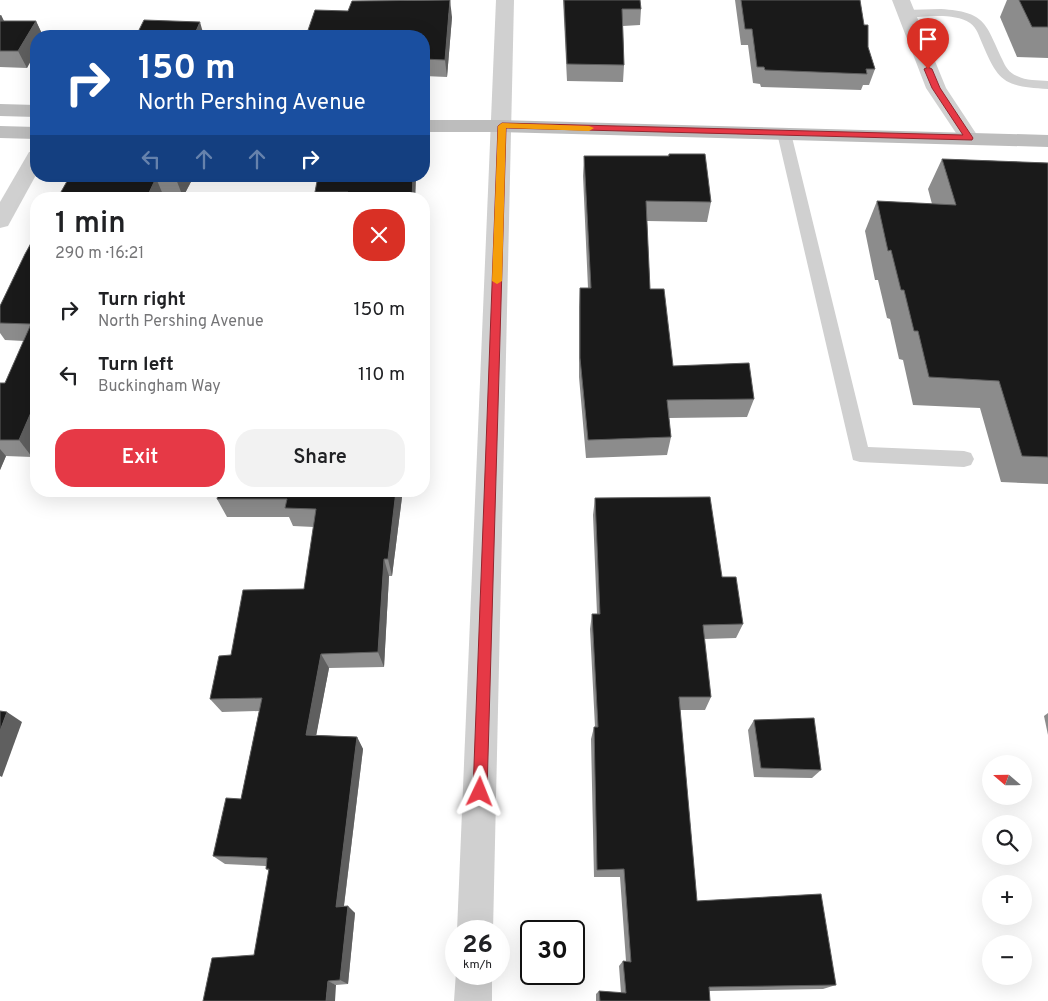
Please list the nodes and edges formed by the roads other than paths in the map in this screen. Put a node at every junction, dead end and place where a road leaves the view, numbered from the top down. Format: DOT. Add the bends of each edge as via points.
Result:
graph roads {
  1 [pos="505,0"];
  2 [pos="903,7"];
  3 [pos="1048,86"];
  4 [pos="0,110"];
  5 [pos="30,111"];
  6 [pos="430,126"];
  7 [pos="502,126"];
  8 [pos="0,132"];
  9 [pos="30,133"];
  10 [pos="784,133"];
  11 [pos="969,138"];
  12 [pos="1048,141"];
  13 [pos="30,168"];
  14 [pos="0,221"];
  15 [pos="964,459"];
  16 [pos="475,920"];
  17 [pos="474,985"];
  18 [pos="473,1001"];
  1 -- 7 [label="street"];
  2 -- 3 [label="lane" via="975,21 982,28 1001,72 1018,83"];
  2 -- 11 [label="street" via="936,88"];
  4 -- 5 [label="main road"];
  6 -- 7 [label="main road"];
  7 -- 10 [label="main road"];
  7 -- 16 [label="street"];
  8 -- 9 [label="main road"];
  10 -- 11 [label="main road"];
  10 -- 15 [label="lane" via="860,454"];
  11 -- 12 [label="main road"];
  13 -- 14 [label="street"];
  17 -- 18 [label="street"];
}
